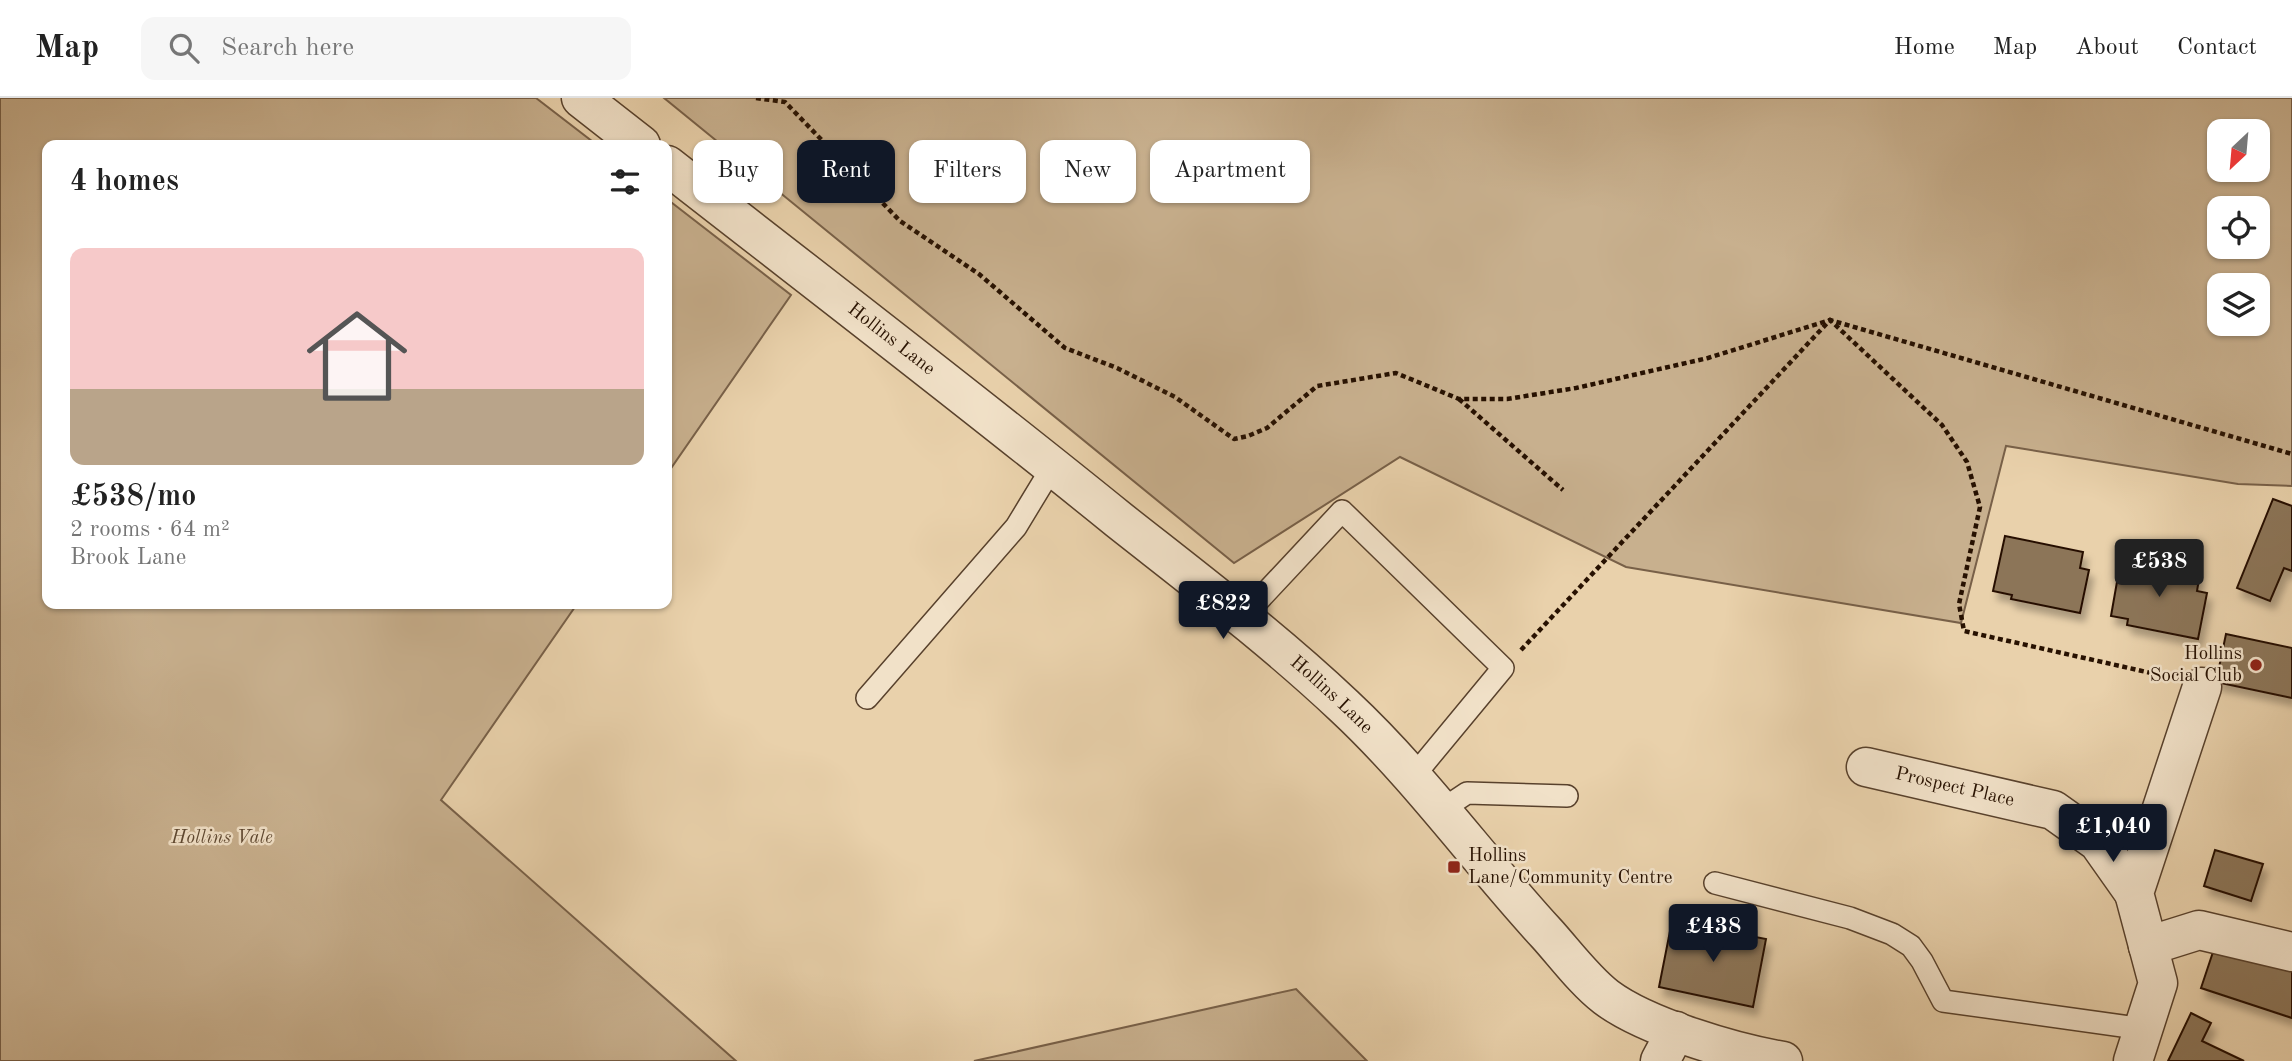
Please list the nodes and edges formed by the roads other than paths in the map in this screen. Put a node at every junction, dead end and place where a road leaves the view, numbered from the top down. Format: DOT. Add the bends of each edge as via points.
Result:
graph roads {
  1 [pos="581,98"];
  2 [pos="636,140"];
  3 [pos="672,169"];
  4 [pos="1054,466"];
  5 [pos="1242,618"];
  6 [pos="2202,687"];
  7 [pos="867,698"];
  8 [pos="1866,767"];
  9 [pos="1412,778"];
  10 [pos="1567,796"];
  11 [pos="1440,811"];
  12 [pos="1715,883"];
  13 [pos="2134,893"];
  14 [pos="2148,946"];
  15 [pos="2292,952"];
  16 [pos="2138,1045"];
  17 [pos="1668,1046"];
  18 [pos="1783,1061"];
  1 -- 2 [label="street"];
  3 -- 4 [label="street, Hollins Lane"];
  4 -- 5 [label="street, Hollins Lane"];
  4 -- 7 [label="lane" via="1016,527"];
  5 -- 9 [label="street, Hollins Lane" via="1345,706"];
  5 -- 9 [label="lane" via="1342,511 1503,668"];
  6 -- 13 [label="street"];
  8 -- 13 [label="street, Prospect Place" via="2053,810 2098,842"];
  9 -- 11 [label="street, Hollins Lane"];
  10 -- 11 [label="lane" via="1467,793"];
  11 -- 17 [label="street, Hollins Lane" via="1604,995"];
  12 -- 16 [label="lane" via="1850,918 1892,934 1911,946 1943,1001"];
  13 -- 14 [label="street"];
  14 -- 15 [label="street" via="2199,930"];
  14 -- 16 [label="street" via="2158,983"];
  17 -- 18 [label="street, Hollins Lane"];
}
